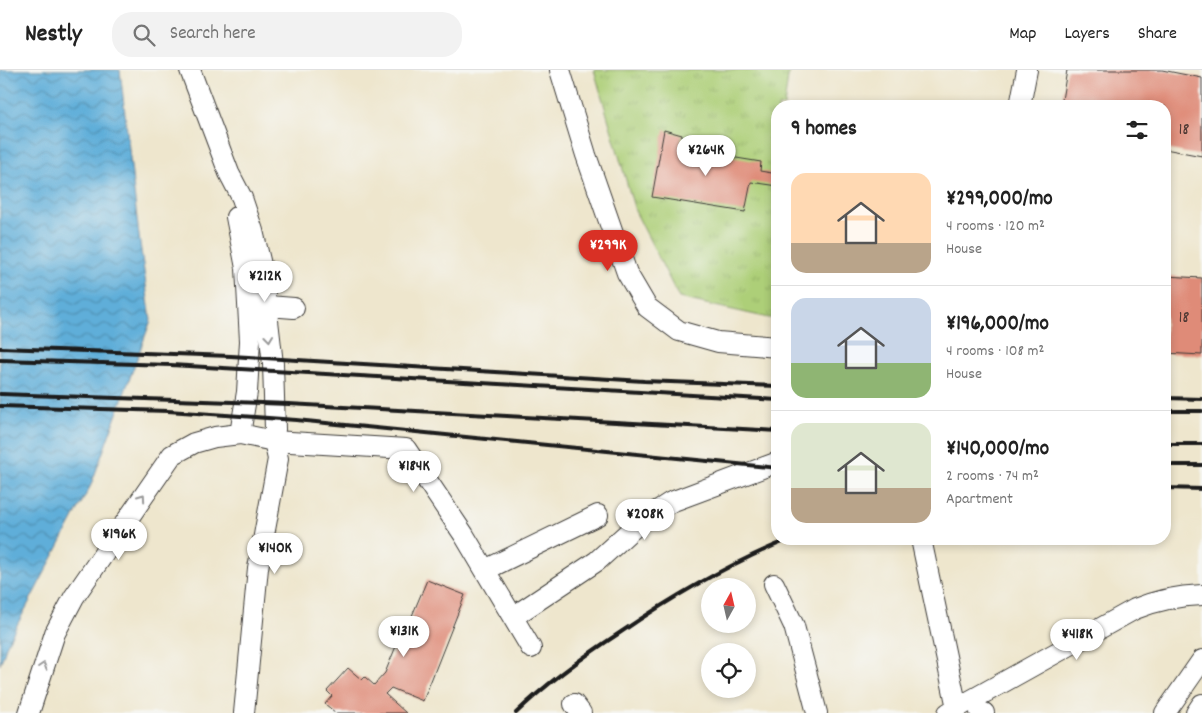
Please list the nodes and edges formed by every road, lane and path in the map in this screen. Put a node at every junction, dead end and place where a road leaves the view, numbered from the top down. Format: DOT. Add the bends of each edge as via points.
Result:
graph roads {
  1 [pos="190,70"];
  2 [pos="560,70"];
  3 [pos="1027,70"];
  4 [pos="1021,100"];
  5 [pos="257,305"];
  6 [pos="294,308"];
  7 [pos="771,346"];
  8 [pos="240,434"];
  9 [pos="274,441"];
  10 [pos="771,465"];
  11 [pos="598,515"];
  12 [pos="923,545"];
  13 [pos="485,570"];
  14 [pos="774,584"];
  15 [pos="1202,595"];
  16 [pos="513,616"];
  17 [pos="531,648"];
  18 [pos="1202,660"];
  19 [pos="1202,704"];
  20 [pos="971,709"];
  21 [pos="28,713"];
  22 [pos="244,713"];
  23 [pos="817,713"];
  24 [pos="1165,713"];
  25 [pos="1196,713"];
  1 -- 5 [label="street" via="229,173 246,268"];
  2 -- 7 [label="street" via="627,273 647,307 679,331 718,342"];
  3 -- 4 [label="street"];
  5 -- 6 [label="street"];
  5 -- 8 [label="street"];
  5 -- 9 [label="street, one-way" via="273,364"];
  8 -- 9 [label="street"];
  21 -- 8 [label="street, one-way" via="55,633 74,597 162,467 172,455 194,443"];
  9 -- 13 [label="street" via="406,449"];
  9 -- 22 [label="street" via="278,459 258,568"];
  10 -- 16 [label="street" via="671,502 640,522 597,561"];
  11 -- 13 [label="street"];
  12 -- 20 [label="street"];
  13 -- 16 [label="street"];
  14 -- 23 [label="street" via="794,626"];
  15 -- 20 [label="street" via="1157,600 1135,609"];
  16 -- 17 [label="street"];
  18 -- 24 [label="street"];
  19 -- 25 [label="street"];
}
